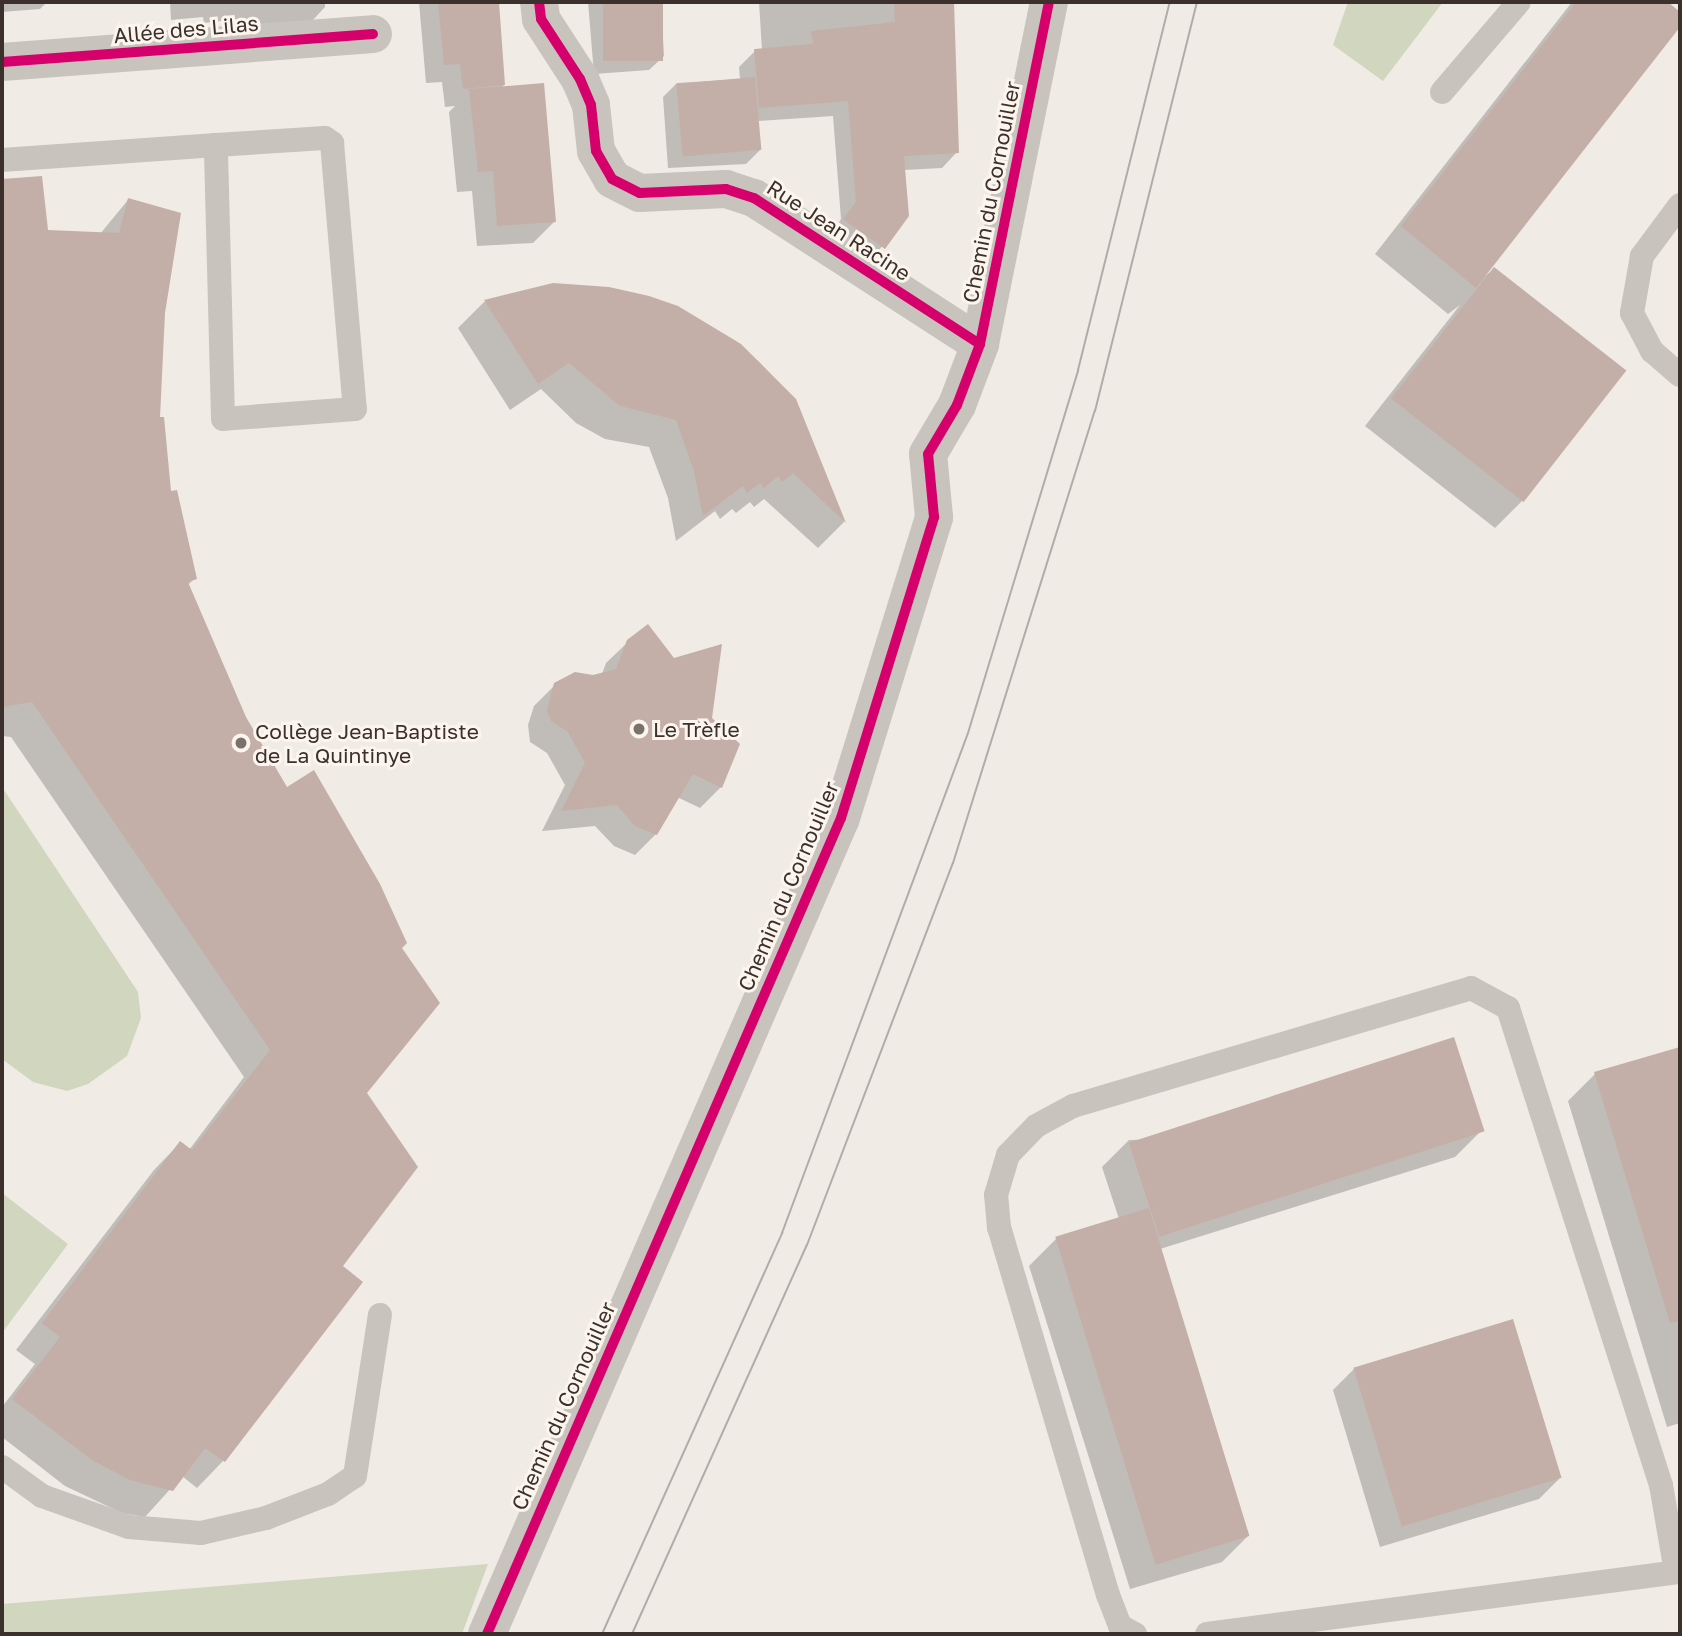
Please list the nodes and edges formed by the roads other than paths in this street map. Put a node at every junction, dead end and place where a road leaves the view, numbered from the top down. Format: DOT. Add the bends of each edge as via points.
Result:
graph roads {
  1 [pos="539,2"];
  2 [pos="1049,2"];
  3 [pos="1519,2"];
  4 [pos="373,34"];
  5 [pos="2,62"];
  6 [pos="1441,92"];
  7 [pos="216,145"];
  8 [pos="2,160"];
  9 [pos="1680,205"];
  10 [pos="980,344"];
  11 [pos="1680,374"];
  12 [pos="380,1315"];
  13 [pos="2,1468"];
  14 [pos="1678,1572"];
  15 [pos="487,1634"];
  16 [pos="1135,1634"];
  17 [pos="1207,1634"];
  1 -- 10 [label="street, Rue Jean Racine" via="541,19 586,92 596,151 612,180 640,193 726,189 754,198"];
  2 -- 10 [label="street, Chemin du Cornouiller"];
  3 -- 6 [label="lane"];
  4 -- 5 [label="street, Allée des Lilas"];
  7 -- 7 [label="lane" via="325,138 332,143 355,408 223,419"];
  7 -- 8 [label="lane"];
  9 -- 11 [label="lane" via="1642,256 1632,313 1653,351"];
  10 -- 15 [label="street, Chemin du Cornouiller" via="957,405 928,454 934,517 841,818"];
  12 -- 13 [label="lane" via="355,1476 328,1494 266,1518 201,1533 141,1528 42,1496"];
  14 -- 16 [label="lane" via="1661,1485 1508,1009 1471,988 1073,1106 1036,1126 1008,1155 996,1195 999,1228 1108,1595 1120,1626"];
  14 -- 17 [label="lane"];
}
